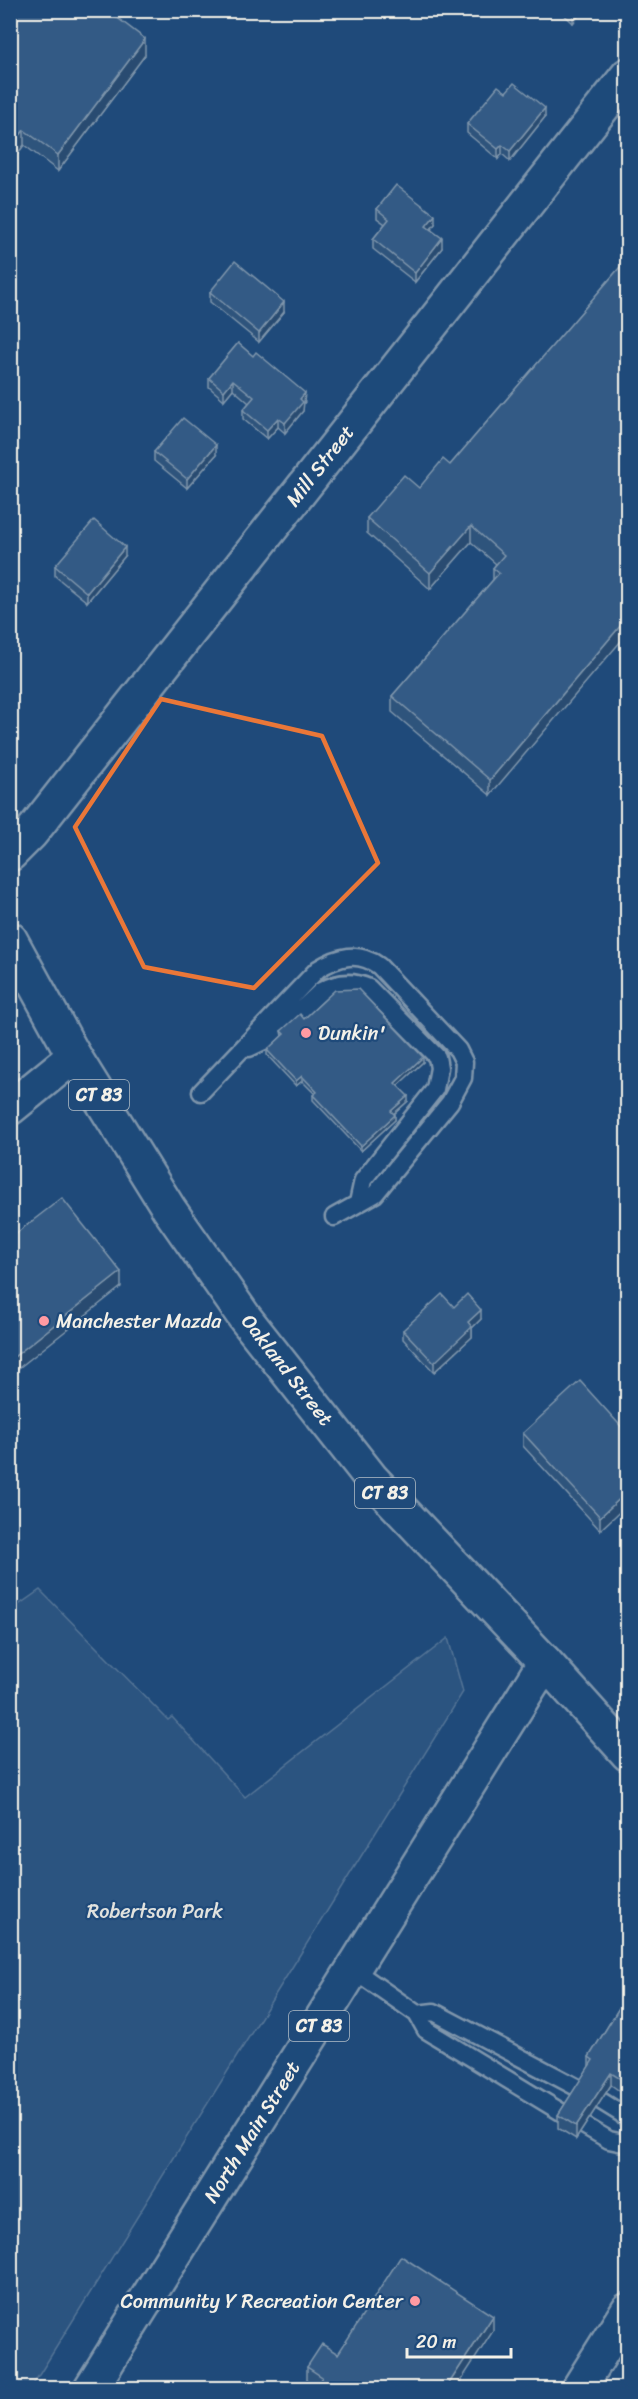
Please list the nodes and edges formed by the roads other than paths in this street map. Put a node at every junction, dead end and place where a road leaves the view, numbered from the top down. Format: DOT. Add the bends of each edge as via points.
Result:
graph roads {
  1 [pos="627,75"];
  2 [pos="10,854"];
  3 [pos="10,939"];
  4 [pos="238,1054"];
  5 [pos="74,1056"];
  6 [pos="201,1092"];
  7 [pos="10,1108"];
  8 [pos="358,1203"];
  9 [pos="334,1217"];
  10 [pos="545,1662"];
  11 [pos="627,1754"];
  12 [pos="354,1970"];
  13 [pos="417,2014"];
  14 [pos="582,2090"];
  15 [pos="601,2101"];
  16 [pos="566,2115"];
  17 [pos="627,2121"];
  18 [pos="585,2126"];
  19 [pos="627,2144"];
  20 [pos="627,2310"];
  21 [pos="92,2388"];
  22 [pos="579,2388"];
  1 -- 2 [label="main road, Mill Street" via="31,833"];
  3 -- 5 [label="main road, Oakland Street / CT 83"];
  4 -- 6 [label="lane"];
  4 -- 8 [label="lane" via="272,1037 321,991 345,982 369,988 437,1057 435,1089 363,1180"];
  4 -- 8 [label="lane" via="318,969 353,956 368,958 379,966 458,1050 464,1062 463,1078 450,1102 375,1194"];
  5 -- 7 [label="main road"];
  5 -- 10 [label="main road, Oakland Street / CT 83" via="244,1318 371,1478"];
  8 -- 9 [label="lane"];
  10 -- 11 [label="main road, Oakland Street"];
  10 -- 12 [label="main road, North Main Street / CT 83"];
  12 -- 13 [label="lane"];
  12 -- 21 [label="main road, North Main Street / CT 83"];
  13 -- 14 [label="lane" via="434,2012"];
  13 -- 16 [label="lane" via="426,2030"];
  15 -- 17 [label="lane"];
  18 -- 19 [label="lane" via="609,2140"];
  20 -- 22 [label="main road"];
}
